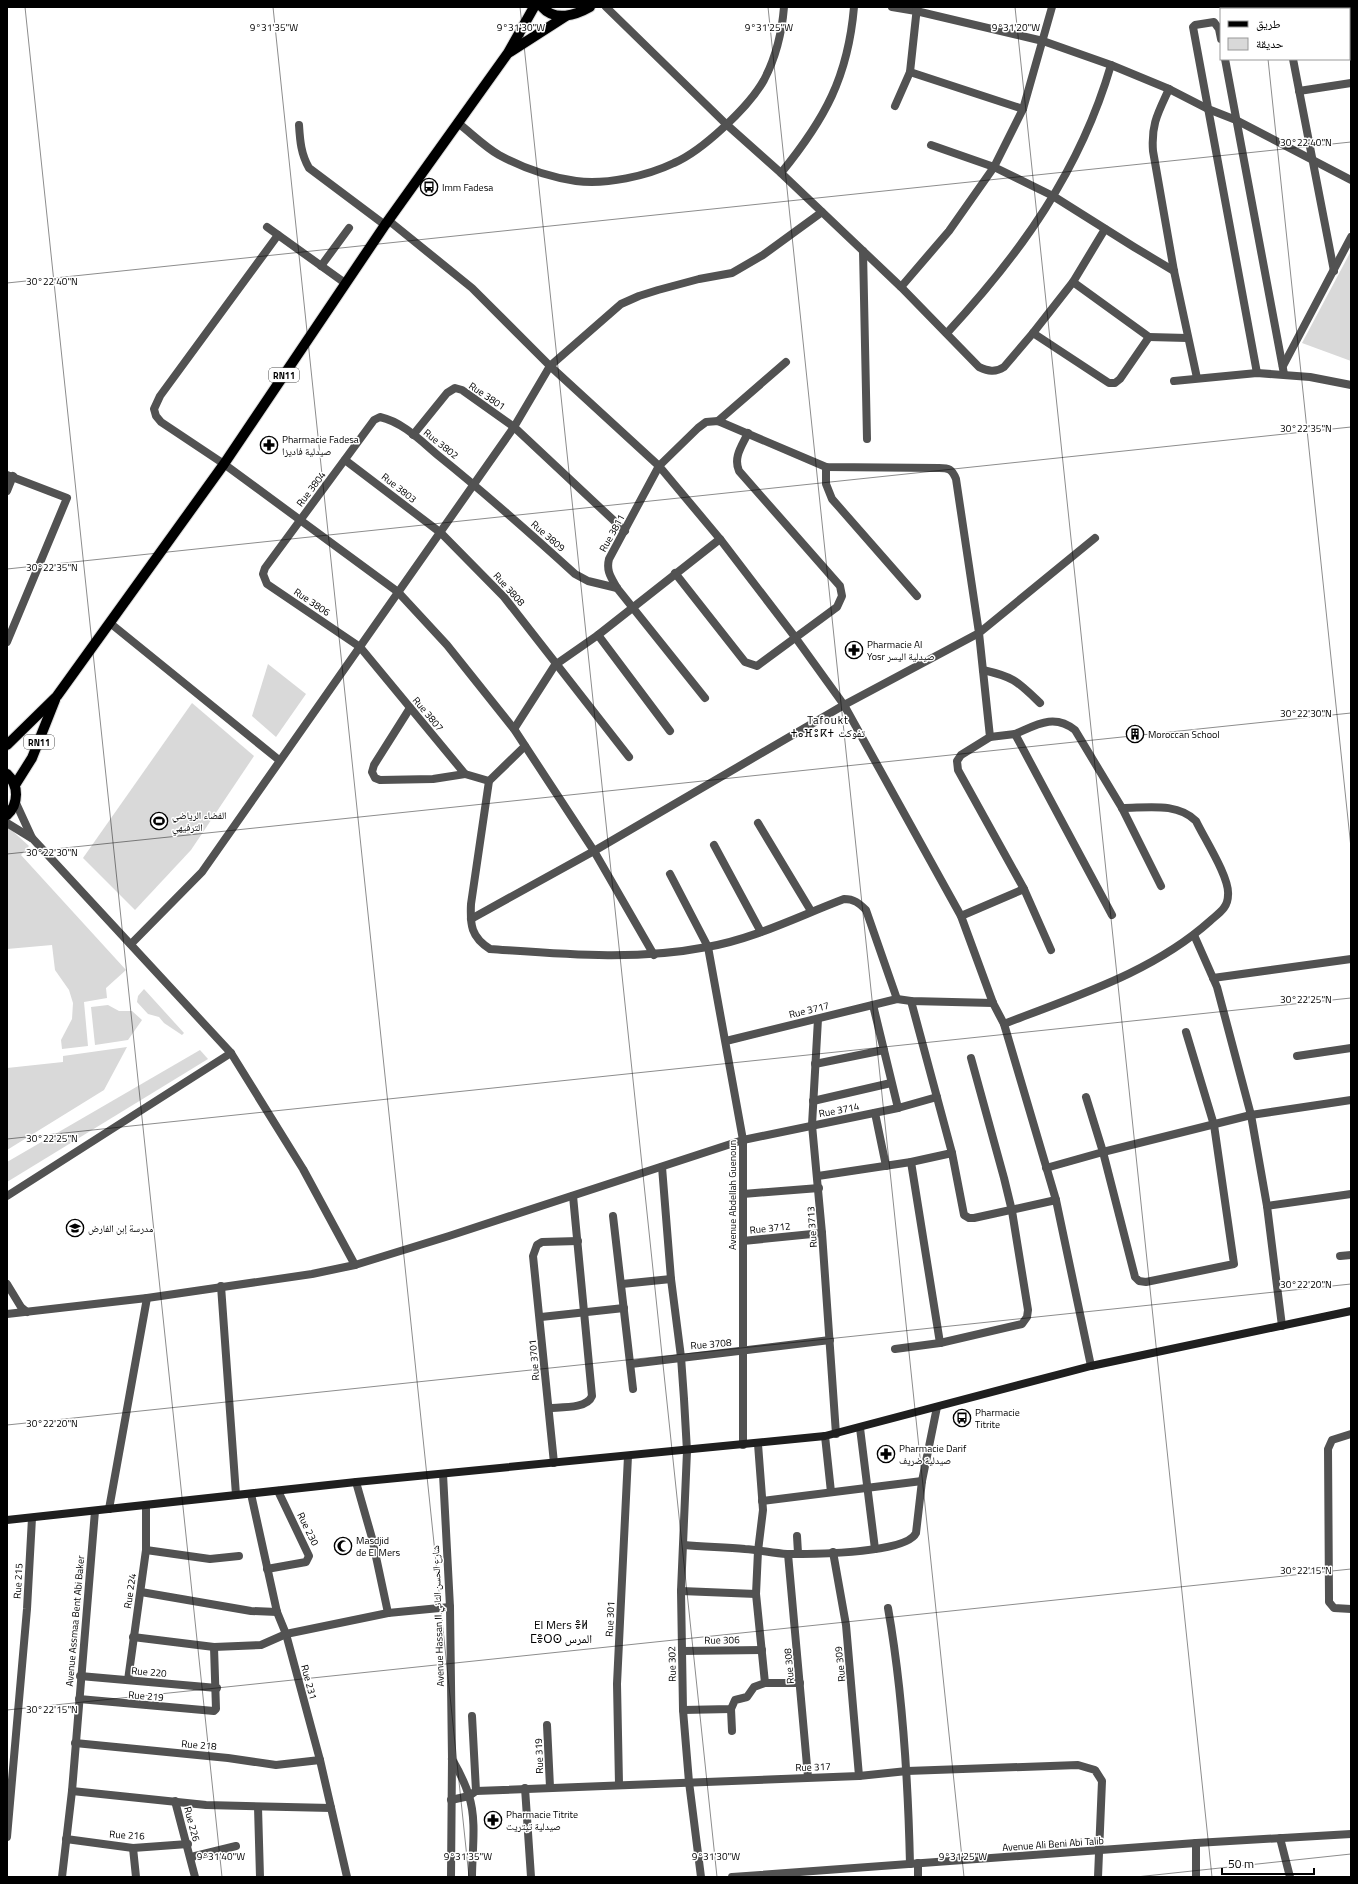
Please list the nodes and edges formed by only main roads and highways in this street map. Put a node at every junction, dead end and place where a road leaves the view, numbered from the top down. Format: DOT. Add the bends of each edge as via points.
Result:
graph roads {
  1 [pos="534,7"];
  2 [pos="542,7"];
  3 [pos="590,7"];
  4 [pos="566,16"];
  5 [pos="508,53"];
  6 [pos="57,696"];
  7 [pos="7,745"];
  8 [pos="7,774"];
  9 [pos="15,785"];
  10 [pos="7,815"];
  1 -- 5 [label="main road, RN11"];
  2 -- 4 [label="main road" via="554,14"];
  3 -- 4 [label="main road, RN11"];
  4 -- 5 [label="main road, RN11"];
  5 -- 6 [label="main road, RN11" via="386,222 224,464"];
  6 -- 7 [label="main road, RN11"];
  6 -- 9 [label="main road, RN11" via="32,758"];
  8 -- 9 [label="main road"];
  9 -- 10 [label="main road" via="15,802"];
}
